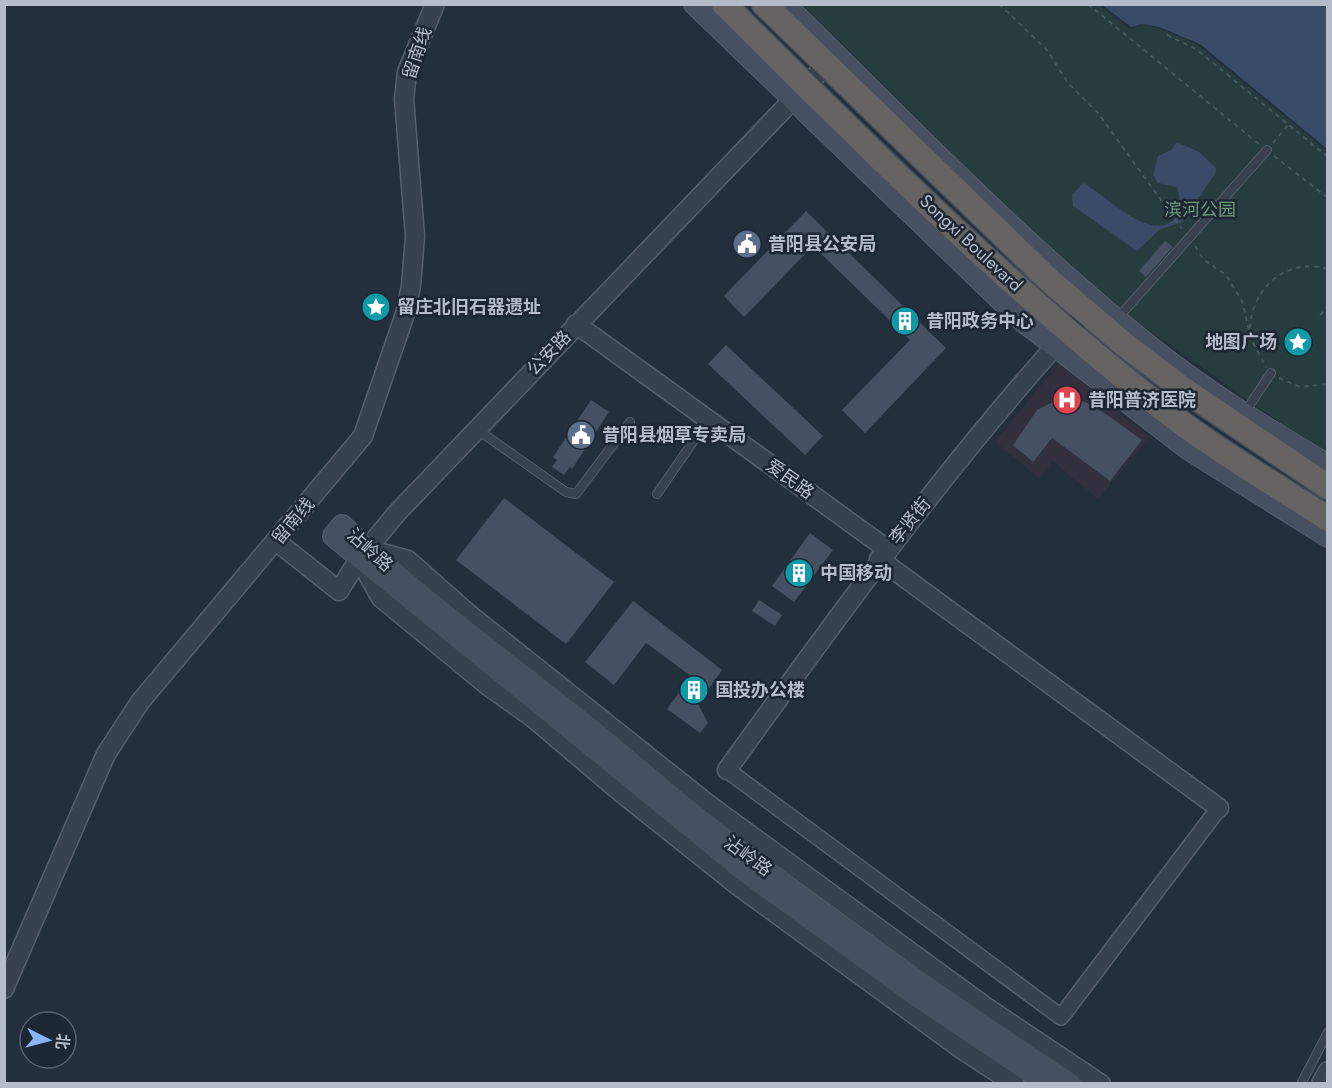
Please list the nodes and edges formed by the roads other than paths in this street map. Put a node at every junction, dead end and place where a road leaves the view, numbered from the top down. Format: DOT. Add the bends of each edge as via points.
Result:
graph roads {
  1 [pos="435,4"];
  2 [pos="694,4"];
  3 [pos="724,4"];
  4 [pos="764,4"];
  5 [pos="785,4"];
  6 [pos="825,66"];
  7 [pos="798,92"];
  8 [pos="1267,150"];
  9 [pos="1086,312"];
  10 [pos="1116,320"];
  11 [pos="576,324"];
  12 [pos="1060,339"];
  13 [pos="1271,373"];
  14 [pos="1240,419"];
  15 [pos="708,420"];
  16 [pos="630,422"];
  17 [pos="477,429"];
  18 [pos="1328,465"];
  19 [pos="1328,487"];
  20 [pos="657,494"];
  21 [pos="1328,519"];
  22 [pos="1328,537"];
  23 [pos="276,541"];
  24 [pos="363,554"];
  25 [pos="883,554"];
  26 [pos="728,770"];
  27 [pos="1219,808"];
  28 [pos="4,989"];
  29 [pos="1328,1032"];
  30 [pos="1328,1071"];
  31 [pos="1015,1083"];
  32 [pos="1047,1083"];
  33 [pos="1071,1083"];
  34 [pos="1101,1083"];
  35 [pos="1301,1083"];
  36 [pos="1321,1083"];
  1 -- 23 [label="street, 留南线" via="406,72 404,99 415,236 405,314 363,436"];
  2 -- 7 [label="main road"];
  3 -- 7 [label="highway, Songxi Boulevard"];
  4 -- 6 [label="highway, Songxi Boulevard"];
  5 -- 10 [label="main road" via="1034,249"];
  6 -- 7 [label="street, 公安路"];
  6 -- 9 [label="highway, Songxi Boulevard"];
  7 -- 11 [label="street, 公安路"];
  7 -- 12 [label="highway, Songxi Boulevard" via="941,217"];
  8 -- 10 [label="lane"];
  9 -- 12 [label="street, 李贤街"];
  9 -- 14 [label="highway, Songxi Boulevard" via="1174,383"];
  10 -- 14 [label="main road"];
  11 -- 15 [label="street, 爱民路"];
  11 -- 17 [label="street, 公安路"];
  12 -- 21 [label="highway, Songxi Boulevard"];
  12 -- 22 [label="main road" via="1189,450"];
  12 -- 25 [label="street, 李贤街"];
  13 -- 14 [label="lane"];
  14 -- 18 [label="main road"];
  14 -- 19 [label="highway, Songxi Boulevard"];
  15 -- 20 [label="lane"];
  15 -- 25 [label="street, 爱民路"];
  16 -- 17 [label="lane" via="576,494 566,492"];
  17 -- 24 [label="street, 公安路"];
  23 -- 24 [label="street, 公安路" via="339,591"];
  23 -- 28 [label="street, 留南线" via="140,702 106,754"];
  24 -- 31 [label="street" via="381,598 488,686 756,898 964,1051"];
  24 -- 32 [label="main road, 沾岭路" via="481,659 615,763 745,872 916,996"];
  24 -- 33 [label="main road, 沾岭路" via="705,824 961,1011"];
  24 -- 34 [label="street" via="408,560 469,614 708,804 986,1007"];
  25 -- 26 [label="street, 李贤街"];
  25 -- 27 [label="street, 爱民路"];
  26 -- 27 [label="street" via="1061,1017"];
  29 -- 35 [label="lane"];
  30 -- 36 [label="street"];
}
